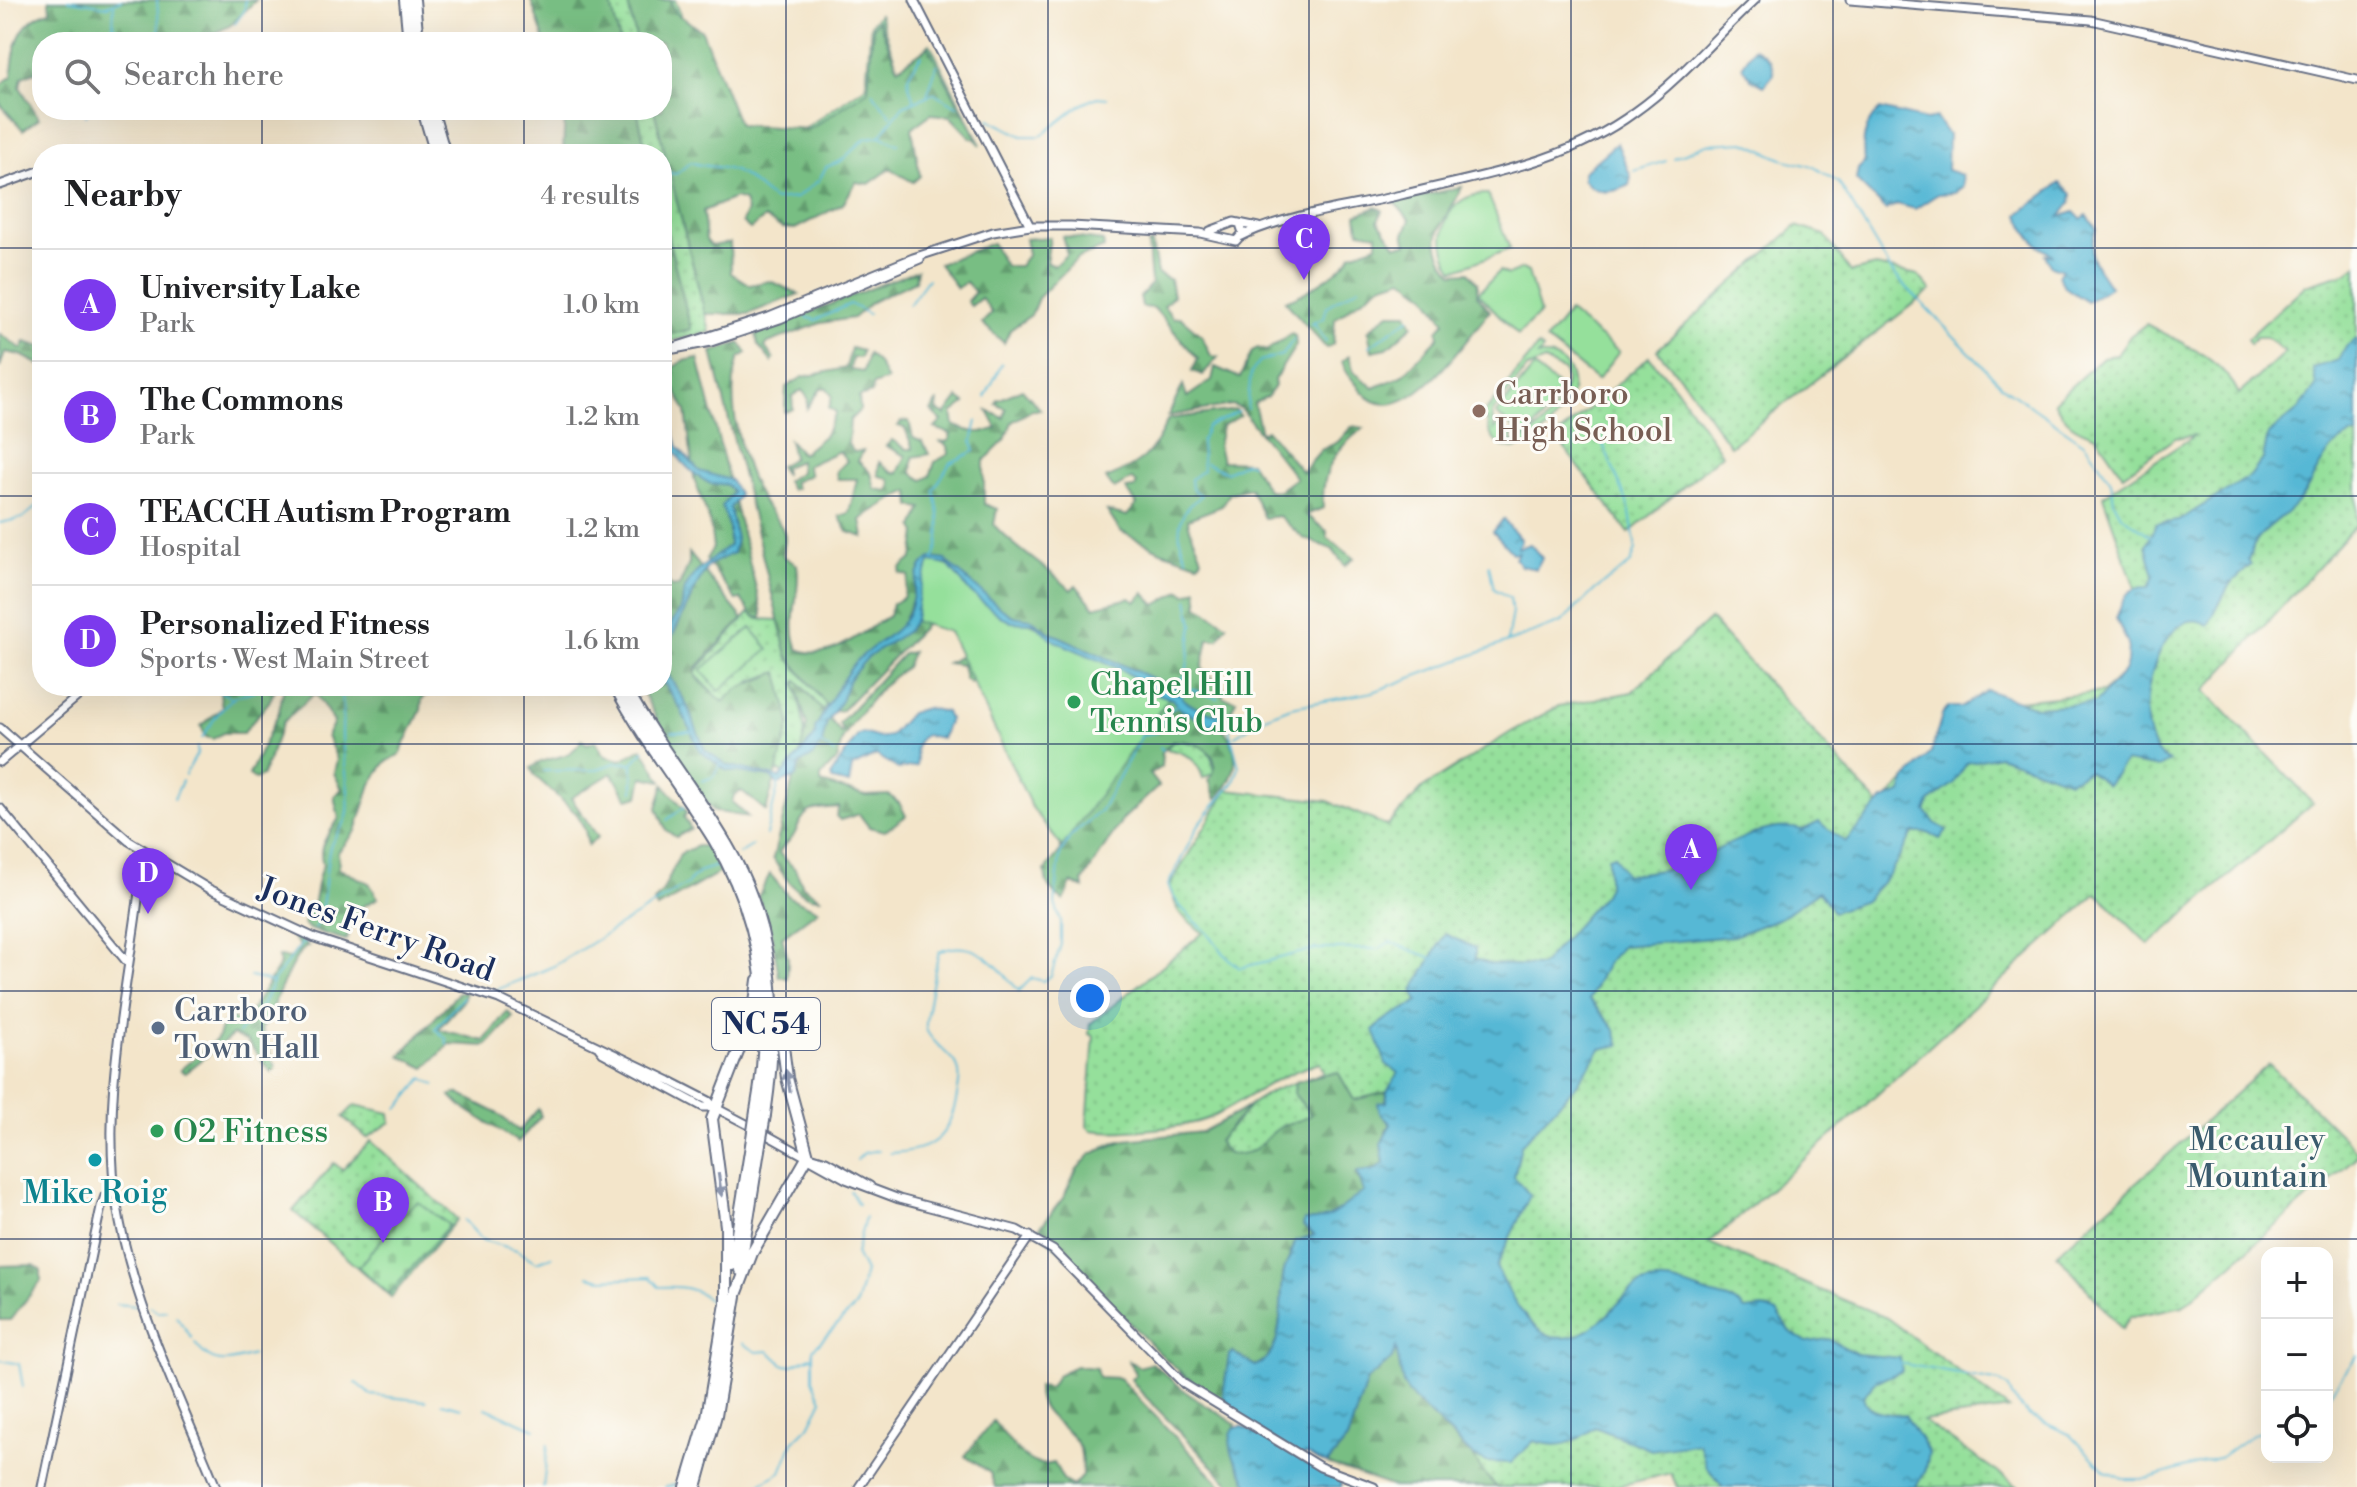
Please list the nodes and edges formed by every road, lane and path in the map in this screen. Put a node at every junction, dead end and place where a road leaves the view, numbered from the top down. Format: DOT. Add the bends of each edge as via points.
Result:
graph roads {
  1 [pos="405,0"];
  2 [pos="414,0"];
  3 [pos="914,0"];
  4 [pos="1755,0"];
  5 [pos="1850,0"];
  6 [pos="408,32"];
  7 [pos="417,32"];
  8 [pos="2357,80"];
  9 [pos="426,120"];
  10 [pos="435,120"];
  11 [pos="433,144"];
  12 [pos="442,144"];
  13 [pos="32,174"];
  14 [pos="0,185"];
  15 [pos="1240,224"];
  16 [pos="1030,226"];
  17 [pos="1226,226"];
  18 [pos="1265,228"];
  19 [pos="1200,233"];
  20 [pos="1242,236"];
  21 [pos="1227,238"];
  22 [pos="922,258"];
  23 [pos="820,296"];
  24 [pos="744,332"];
  25 [pos="672,349"];
  26 [pos="672,349"];
  27 [pos="78,696"];
  28 [pos="621,696"];
  29 [pos="631,696"];
  30 [pos="0,728"];
  31 [pos="20,745"];
  32 [pos="0,762"];
  33 [pos="0,808"];
  34 [pos="710,826"];
  35 [pos="141,849"];
  36 [pos="755,938"];
  37 [pos="130,942"];
  38 [pos="113,945"];
  39 [pos="127,962"];
  40 [pos="771,974"];
  41 [pos="714,1107"];
  42 [pos="760,1113"];
  43 [pos="755,1147"];
  44 [pos="808,1156"];
  45 [pos="115,1191"];
  46 [pos="1030,1236"];
  47 [pos="736,1295"];
  48 [pos="726,1303"];
  49 [pos="42,1487"];
  50 [pos="216,1487"];
  51 [pos="686,1487"];
  52 [pos="696,1487"];
  53 [pos="859,1487"];
  54 [pos="1374,1487"];
  1 -- 6 [label="highway"];
  2 -- 7 [label="highway"];
  3 -- 16 [label="main road"];
  4 -- 18 [label="main road" via="1655,97 1619,123 1550,158"];
  5 -- 8 [label="main road" via="2091,20"];
  9 -- 11 [label="highway"];
  10 -- 12 [label="highway"];
  13 -- 14 [label="main road"];
  15 -- 17 [label="main road"];
  15 -- 18 [label="main road"];
  15 -- 20 [label="main road"];
  16 -- 19 [label="main road"];
  16 -- 22 [label="main road" via="993,232"];
  17 -- 19 [label="main road"];
  17 -- 21 [label="main road"];
  18 -- 20 [label="main road"];
  19 -- 21 [label="main road"];
  20 -- 21 [label="main road" via="1236,241"];
  22 -- 23 [label="main road"];
  22 -- 24 [label="main road"];
  23 -- 24 [label="main road"];
  23 -- 25 [label="main road"];
  24 -- 26 [label="main road"];
  27 -- 31 [label="main road"];
  28 -- 34 [label="highway, NC 54" via="693,809"];
  29 -- 34 [label="highway, NC 54"];
  30 -- 31 [label="main road, Jones Ferry Road"];
  31 -- 32 [label="main road"];
  31 -- 35 [label="main road, Jones Ferry Road"];
  33 -- 38 [label="main road"];
  34 -- 36 [label="highway, NC 54"];
  34 -- 40 [label="highway, NC 54" via="729,848 752,900"];
  35 -- 37 [label="main road"];
  35 -- 41 [label="main road, Jones Ferry Road" via="278,923 470,987 599,1048 703,1107"];
  36 -- 41 [label="highway" via="754,1011"];
  36 -- 42 [label="highway, NC 54" via="766,1021"];
  37 -- 38 [label="main road"];
  37 -- 39 [label="main road"];
  38 -- 39 [label="main road"];
  39 -- 45 [label="main road" via="112,1109"];
  40 -- 42 [label="highway, NC 54" via="774,1044"];
  44 -- 40 [label="highway, one-way" via="787,1078"];
  41 -- 44 [label="main road, Jones Ferry Road"];
  41 -- 48 [label="highway, one-way" via="726,1226"];
  42 -- 43 [label="highway, NC 54, bridge"];
  43 -- 47 [label="highway, NC 54"];
  43 -- 48 [label="highway, NC 54"];
  44 -- 46 [label="main road, Jones Ferry Road" via="871,1188"];
  44 -- 47 [label="highway" via="752,1253"];
  45 -- 49 [label="main road" via="105,1196 101,1207"];
  45 -- 50 [label="main road" via="144,1308"];
  46 -- 53 [label="main road"];
  46 -- 54 [label="main road, Jones Ferry Road" via="1053,1250 1172,1374 1320,1467"];
  47 -- 52 [label="highway, NC 54" via="716,1415"];
  48 -- 51 [label="highway, NC 54" via="707,1417"];
}
